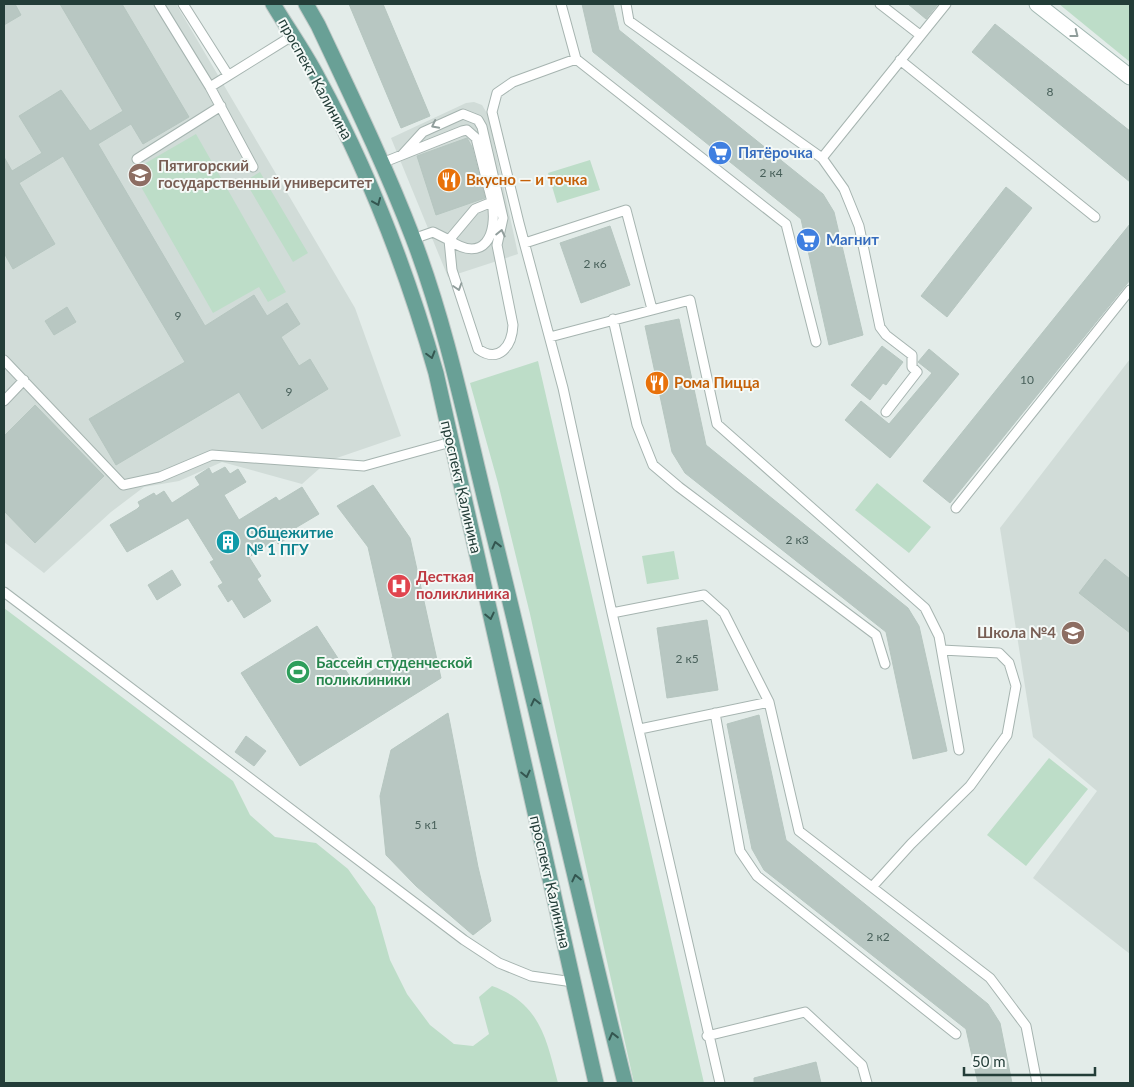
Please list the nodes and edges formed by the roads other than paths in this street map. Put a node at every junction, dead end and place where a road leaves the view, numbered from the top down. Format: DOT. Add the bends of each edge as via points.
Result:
graph roads {
  1 [pos="159,4"];
  2 [pos="183,4"];
  3 [pos="273,4"];
  4 [pos="306,4"];
  5 [pos="561,4"];
  6 [pos="626,4"];
  7 [pos="880,4"];
  8 [pos="946,4"];
  9 [pos="1037,4"];
  10 [pos="920,35"];
  11 [pos="292,36"];
  12 [pos="576,58"];
  13 [pos="900,60"];
  14 [pos="228,75"];
  15 [pos="1130,77"];
  16 [pos="210,87"];
  17 [pos="221,106"];
  18 [pos="402,155"];
  19 [pos="822,158"];
  20 [pos="137,159"];
  21 [pos="382,163"];
  22 [pos="253,167"];
  23 [pos="492,202"];
  24 [pos="1095,216"];
  25 [pos="413,239"];
  26 [pos="449,240"];
  27 [pos="525,243"];
  28 [pos="1130,290"];
  29 [pos="652,309"];
  30 [pos="613,319"];
  31 [pos="550,337"];
  32 [pos="816,342"];
  33 [pos="4,360"];
  34 [pos="24,380"];
  35 [pos="4,401"];
  36 [pos="886,412"];
  37 [pos="452,442"];
  38 [pos="956,508"];
  39 [pos="4,592"];
  40 [pos="612,613"];
  41 [pos="942,650"];
  42 [pos="885,664"];
  43 [pos="768,702"];
  44 [pos="715,713"];
  45 [pos="640,729"];
  46 [pos="959,750"];
  47 [pos="872,887"];
  48 [pos="573,982"];
  49 [pos="956,1034"];
  50 [pos="707,1036"];
  51 [pos="624,1079"];
  52 [pos="596,1082"];
  53 [pos="720,1083"];
  54 [pos="867,1083"];
  55 [pos="1037,1083"];
  1 -- 16 [label="lane"];
  2 -- 14 [label="lane"];
  3 -- 11 [label="main road, проспект Калинина"];
  4 -- 21 [label="main road, проспект Калинина"];
  5 -- 12 [label="lane"];
  6 -- 19 [label="lane" via="629,21"];
  7 -- 10 [label="lane"];
  8 -- 10 [label="lane"];
  9 -- 15 [label="street, one-way"];
  10 -- 13 [label="lane"];
  11 -- 14 [label="lane"];
  11 -- 37 [label="main road, проспект Калинина, one-way" via="318,77 394,242 418,308"];
  12 -- 27 [label="lane" via="513,82 498,93 492,112"];
  12 -- 32 [label="lane" via="786,224"];
  13 -- 19 [label="lane"];
  13 -- 24 [label="lane"];
  14 -- 16 [label="lane"];
  16 -- 17 [label="lane"];
  17 -- 20 [label="lane"];
  17 -- 22 [label="lane"];
  18 -- 21 [label="lane"];
  18 -- 23 [label="lane" via="467,130 476,138"];
  26 -- 18 [label="lane, one-way" via="452,270 478,349 491,354 500,352 513,338 513,325 497,245 503,218 482,127 478,120 463,114 423,132"];
  19 -- 36 [label="lane" via="844,189 859,226 880,327 912,355 912,367 917,372"];
  21 -- 25 [label="main road, проспект Калинина"];
  23 -- 26 [label="lane" via="475,209"];
  23 -- 26 [label="lane" via="494,226 488,241 481,247 466,249"];
  25 -- 26 [label="lane" via="433,232"];
  51 -- 25 [label="main road, проспект Калинина, one-way" via="455,378"];
  27 -- 29 [label="lane" via="626,210"];
  27 -- 31 [label="lane"];
  28 -- 38 [label="lane"];
  29 -- 30 [label="lane"];
  29 -- 41 [label="lane" via="690,300 717,424 925,608"];
  30 -- 31 [label="lane"];
  30 -- 42 [label="lane" via="637,425 653,465 876,635"];
  31 -- 40 [label="lane"];
  33 -- 34 [label="lane"];
  34 -- 35 [label="lane"];
  34 -- 37 [label="lane" via="123,486 160,477 212,455 364,466"];
  37 -- 48 [label="main road, проспект Калинина, one-way"];
  39 -- 48 [label="lane" via="464,940 499,963 531,976"];
  40 -- 43 [label="lane" via="704,595 724,613"];
  40 -- 45 [label="lane"];
  41 -- 46 [label="lane"];
  41 -- 47 [label="lane" via="999,653 1009,663 1016,686 1007,735 970,786"];
  43 -- 44 [label="lane"];
  43 -- 47 [label="lane" via="799,831"];
  44 -- 45 [label="lane"];
  44 -- 49 [label="lane" via="740,851 757,876"];
  45 -- 50 [label="lane"];
  47 -- 55 [label="lane" via="990,978 1026,1026"];
  48 -- 52 [label="main road, проспект Калинина"];
  50 -- 53 [label="lane"];
  50 -- 54 [label="lane" via="805,1012 862,1065"];
  51 -- 52 [label="main road"];
}
